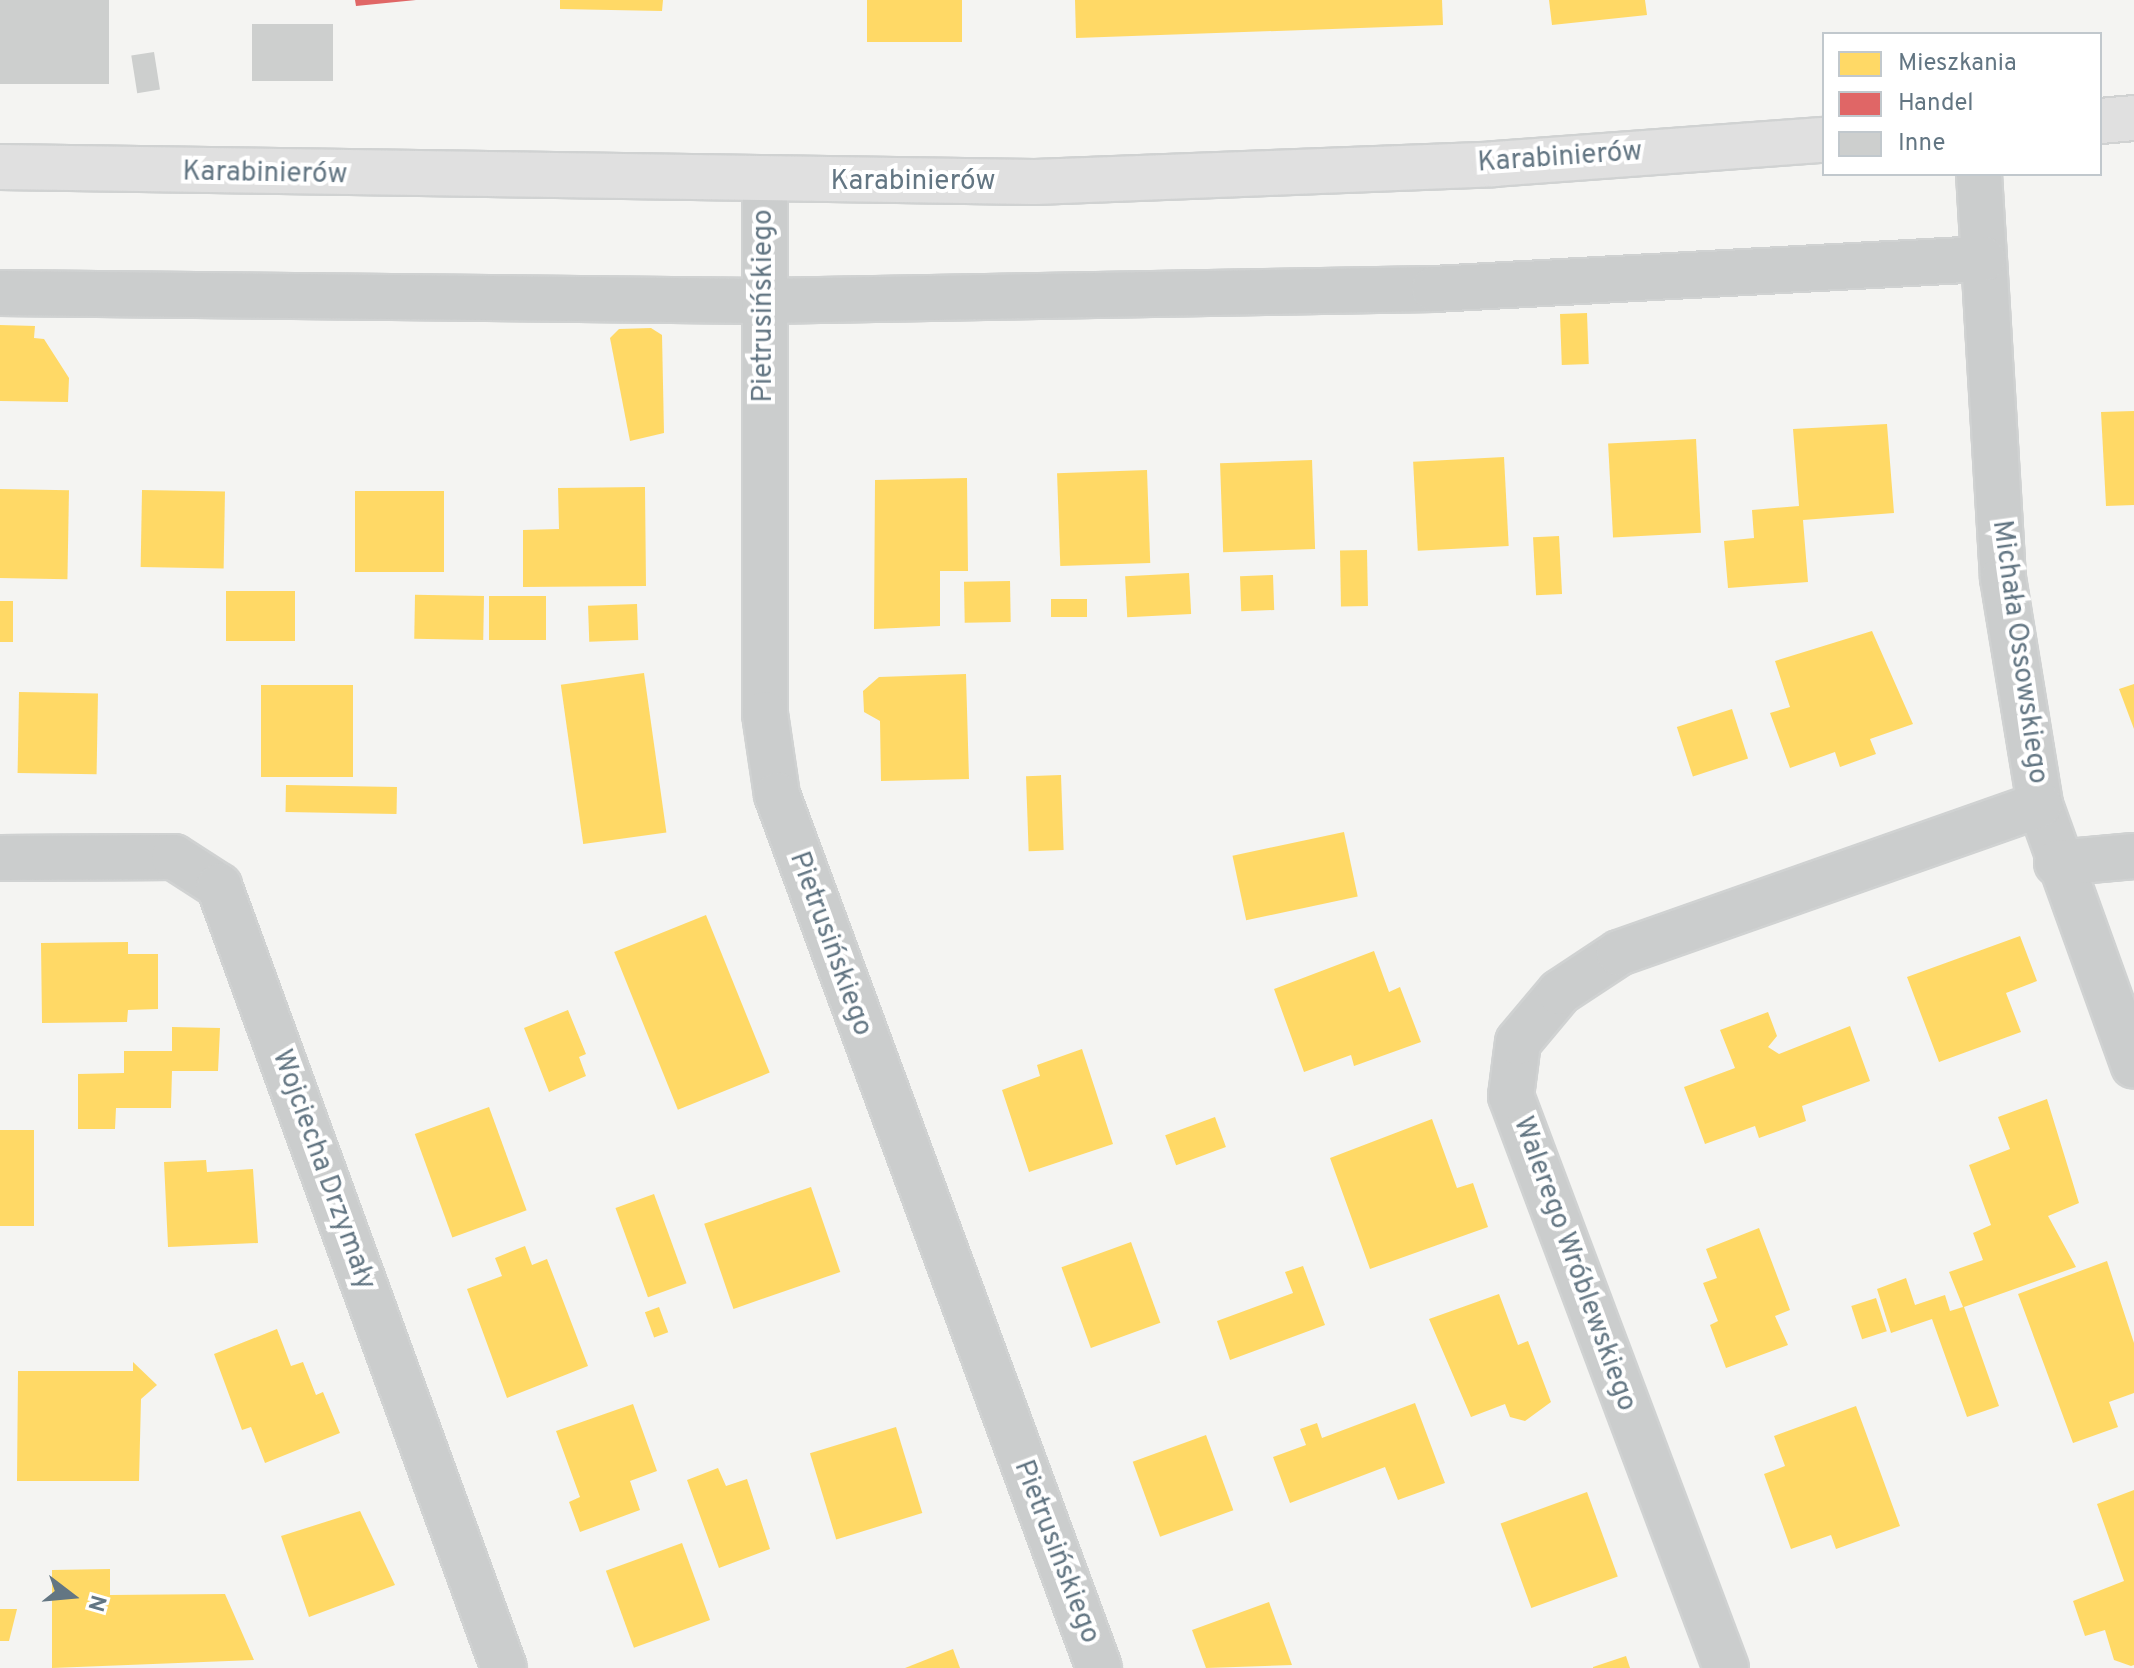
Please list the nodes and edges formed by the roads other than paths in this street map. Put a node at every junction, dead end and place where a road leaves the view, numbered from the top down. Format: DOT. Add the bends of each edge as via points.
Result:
graph roads {
  1 [pos="2134,118"];
  2 [pos="2102,121"];
  3 [pos="1822,140"];
  4 [pos="0,167"];
  5 [pos="1979,176"];
  6 [pos="765,182"];
  7 [pos="1983,259"];
  8 [pos="0,293"];
  9 [pos="764,301"];
  10 [pos="2040,805"];
  11 [pos="2134,856"];
  12 [pos="0,858"];
  13 [pos="2057,863"];
  14 [pos="2134,1066"];
  15 [pos="504,1668"];
  16 [pos="1099,1668"];
  17 [pos="1726,1668"];
  1 -- 2 [label="main road"];
  3 -- 6 [label="main road, Karabinierów" via="1494,164 1035,182"];
  4 -- 6 [label="main road, Karabinierów"];
  5 -- 7 [label="street, Michała Ossowskiego"];
  6 -- 9 [label="street, Pietrusińskiego"];
  7 -- 9 [label="street" via="1434,289"];
  7 -- 10 [label="street, Michała Ossowskiego" via="2003,578"];
  8 -- 9 [label="street"];
  9 -- 16 [label="street, Pietrusińskiego" via="765,714 777,795"];
  10 -- 13 [label="street, Michała Ossowskiego"];
  10 -- 17 [label="street, Walerego Wróblewskiego" via="1619,953 1560,992 1518,1042 1511,1096"];
  11 -- 13 [label="street"];
  12 -- 15 [label="street, Wojciecha Drzymały" via="174,857 219,886"];
  13 -- 14 [label="street, Michała Ossowskiego"];
}
